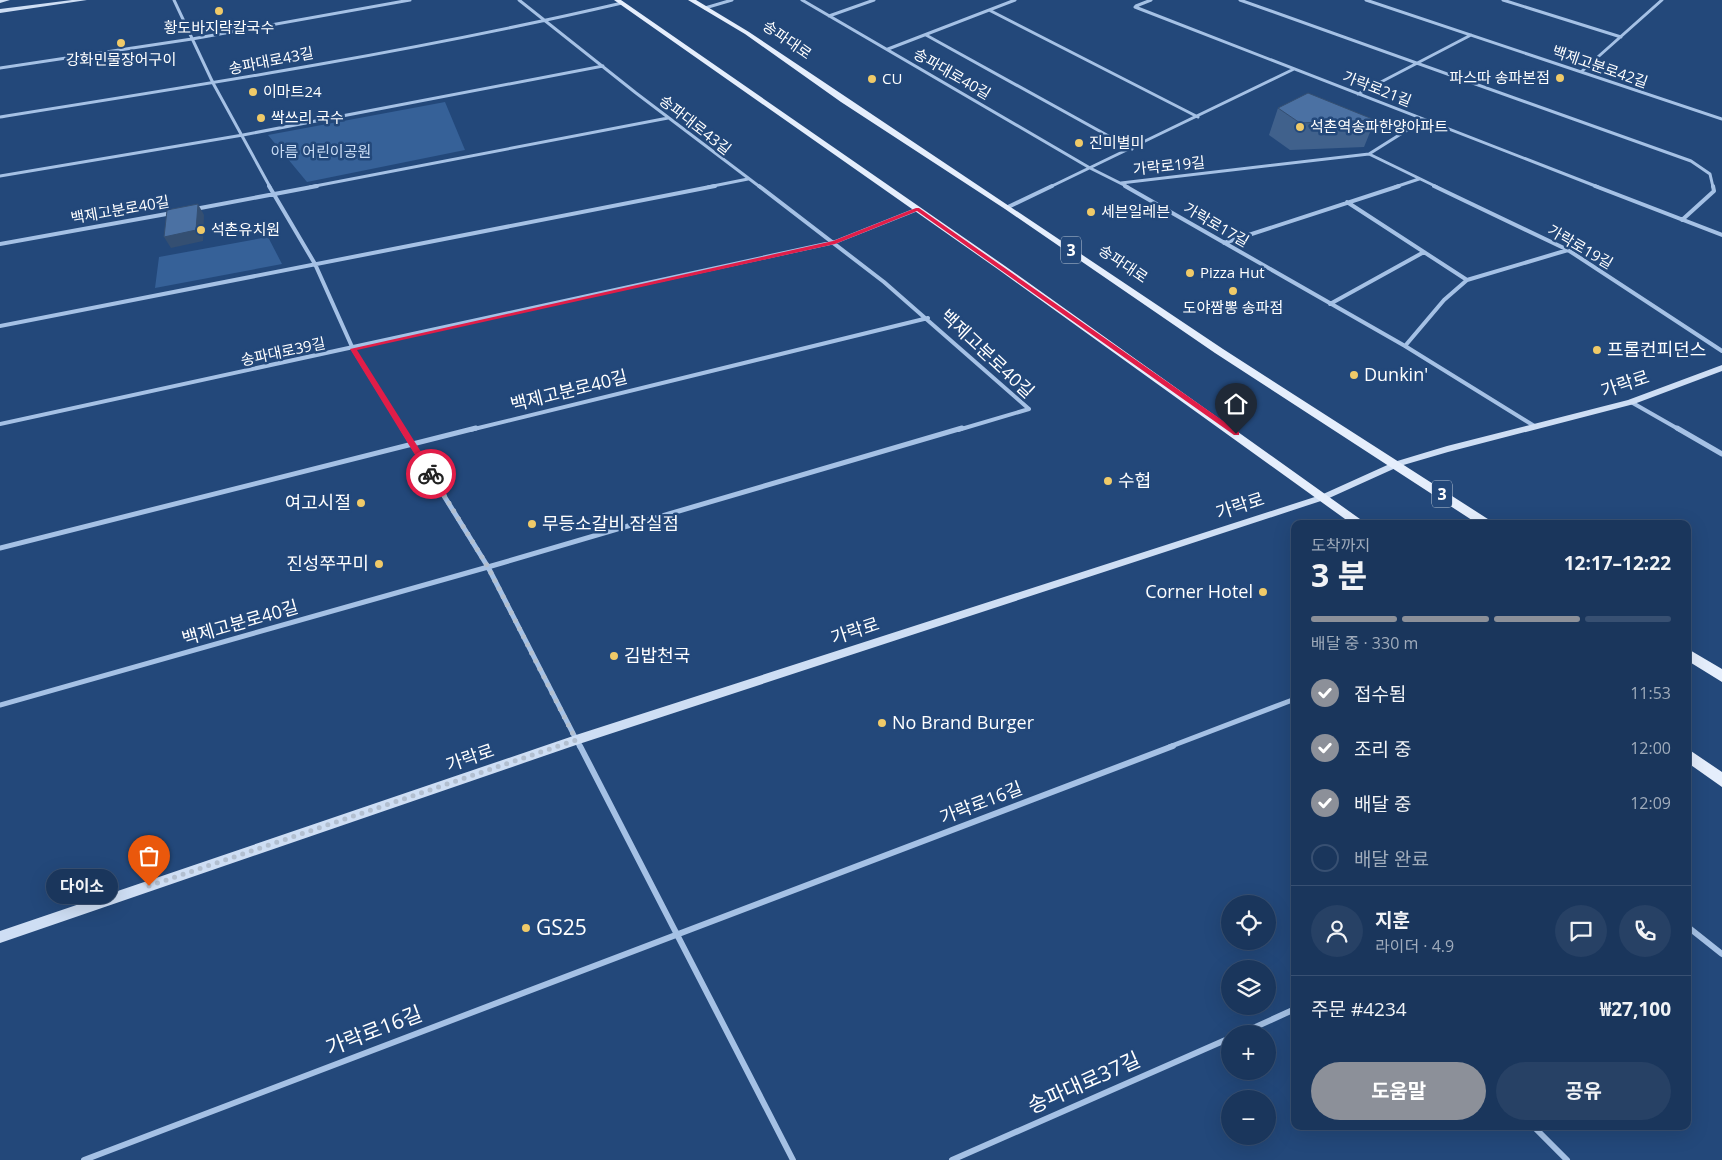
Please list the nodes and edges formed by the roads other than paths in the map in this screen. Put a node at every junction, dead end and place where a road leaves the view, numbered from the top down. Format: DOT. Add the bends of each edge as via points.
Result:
graph roads {
  1 [pos="7,0"];
  2 [pos="84,0"];
  3 [pos="174,0"];
  4 [pos="410,0"];
  5 [pos="519,0"];
  6 [pos="691,0"];
  7 [pos="732,0"];
  8 [pos="802,0"];
  9 [pos="874,0"];
  10 [pos="1016,0"];
  11 [pos="1151,0"];
  12 [pos="1240,0"];
  13 [pos="1366,0"];
  14 [pos="1503,0"];
  15 [pos="1518,0"];
  16 [pos="1662,0"];
  17 [pos="0,1"];
  18 [pos="620,2"];
  19 [pos="1514,4"];
  20 [pos="705,8"];
  21 [pos="989,10"];
  22 [pos="0,11"];
  23 [pos="828,16"];
  24 [pos="545,21"];
  25 [pos="926,35"];
  26 [pos="1472,35"];
  27 [pos="1621,37"];
  28 [pos="192,39"];
  29 [pos="888,49"];
  30 [pos="1417,64"];
  31 [pos="603,66"];
  32 [pos="0,68"];
  33 [pos="1294,69"];
  34 [pos="1581,72"];
  35 [pos="213,83"];
  36 [pos="1358,94"];
  37 [pos="1198,116"];
  38 [pos="0,117"];
  39 [pos="668,118"];
  40 [pos="1722,119"];
  41 [pos="1423,120"];
  42 [pos="243,135"];
  43 [pos="1132,149"];
  44 [pos="1369,154"];
  45 [pos="1090,168"];
  46 [pos="0,176"];
  47 [pos="1419,178"];
  48 [pos="748,179"];
  49 [pos="1121,183"];
  50 [pos="274,195"];
  51 [pos="1347,202"];
  52 [pos="1008,207"];
  53 [pos="918,209"];
  54 [pos="192,210"];
  55 [pos="173,213"];
  56 [pos="1682,220"];
  57 [pos="1722,235"];
  58 [pos="835,242"];
  59 [pos="1224,243"];
  60 [pos="0,244"];
  61 [pos="1568,250"];
  62 [pos="1424,252"];
  63 [pos="315,264"];
  64 [pos="1467,280"];
  65 [pos="1330,304"];
  66 [pos="928,318"];
  67 [pos="0,326"];
  68 [pos="1405,346"];
  69 [pos="353,349"];
  70 [pos="1722,351"];
  71 [pos="1722,368"];
  72 [pos="1631,402"];
  73 [pos="0,424"];
  74 [pos="1538,427"];
  75 [pos="412,444"];
  76 [pos="1722,454"];
  77 [pos="1397,464"];
  78 [pos="1324,497"];
  79 [pos="1356,520"];
  80 [pos="1481,520"];
  81 [pos="0,548"];
  82 [pos="488,567"];
  83 [pos="1691,656"];
  84 [pos="1722,676"];
  85 [pos="1291,701"];
  86 [pos="0,705"];
  87 [pos="576,740"];
  88 [pos="1691,757"];
  89 [pos="1722,780"];
  90 [pos="1691,929"];
  91 [pos="677,934"];
  92 [pos="0,937"];
  93 [pos="1722,954"];
  94 [pos="1291,1011"];
  95 [pos="1260,1025"];
  96 [pos="1221,1042"];
  97 [pos="1537,1130"];
  98 [pos="84,1160"];
  99 [pos="793,1160"];
  100 [pos="952,1160"];
  101 [pos="1567,1160"];
  1 -- 17 [label="street"];
  2 -- 22 [label="street"];
  3 -- 28 [label="street"];
  4 -- 28 [label="street"];
  5 -- 24 [label="street"];
  6 -- 20 [label="main road, 송파대로 / 3"];
  7 -- 20 [label="street"];
  8 -- 23 [label="street, 송파대로40길"];
  9 -- 23 [label="street"];
  10 -- 21 [label="street"];
  11 -- 33 [label="street, 가락로21길" via="1135,6"];
  12 -- 30 [label="street"];
  13 -- 26 [label="street, 백제고분로42길"];
  14 -- 19 [label="street"];
  15 -- 19 [label="street"];
  16 -- 27 [label="street"];
  18 -- 24 [label="street, 송파대로43길"];
  18 -- 53 [label="main road"];
  19 -- 27 [label="street"];
  20 -- 52 [label="main road, 송파대로 / 3"];
  21 -- 25 [label="street"];
  21 -- 37 [label="street"];
  23 -- 29 [label="street, 송파대로40길"];
  24 -- 31 [label="street, 송파대로43길"];
  24 -- 35 [label="street, 송파대로43길"];
  25 -- 29 [label="street"];
  25 -- 43 [label="street, 송파대로40길"];
  26 -- 30 [label="street"];
  26 -- 34 [label="street, 백제고분로42길"];
  27 -- 34 [label="street"];
  28 -- 32 [label="street"];
  28 -- 35 [label="street"];
  29 -- 45 [label="street, 송파대로40길"];
  30 -- 36 [label="street"];
  30 -- 56 [label="street" via="1692,161 1710,174 1714,191"];
  31 -- 39 [label="street, 송파대로43길"];
  31 -- 42 [label="street"];
  33 -- 36 [label="street, 가락로21길"];
  33 -- 37 [label="street"];
  34 -- 40 [label="street, 백제고분로42길"];
  35 -- 38 [label="street, 송파대로43길"];
  35 -- 42 [label="street"];
  36 -- 41 [label="street, 가락로21길"];
  37 -- 43 [label="street"];
  39 -- 48 [label="street, 송파대로43길"];
  39 -- 50 [label="street, 백제고분로40길"];
  41 -- 44 [label="street, 가락로19길"];
  41 -- 56 [label="street, 가락로21길"];
  42 -- 46 [label="street"];
  42 -- 50 [label="street"];
  43 -- 45 [label="street"];
  44 -- 47 [label="street, 가락로19길"];
  44 -- 49 [label="street, 가락로19길"];
  45 -- 49 [label="street, 가락로17길"];
  45 -- 52 [label="street"];
  47 -- 51 [label="street"];
  47 -- 61 [label="street, 가락로19길"];
  48 -- 58 [label="street, 송파대로43길"];
  48 -- 63 [label="street"];
  49 -- 59 [label="street, 가락로17길"];
  50 -- 54 [label="street, 백제고분로40길"];
  50 -- 63 [label="street"];
  51 -- 59 [label="street"];
  51 -- 62 [label="street"];
  52 -- 77 [label="main road, 송파대로 / 3" via="1220,351"];
  53 -- 58 [label="street, 송파대로39길"];
  53 -- 78 [label="main road"];
  55 -- 60 [label="street, 백제고분로40길"];
  56 -- 57 [label="street, 가락로21길"];
  58 -- 66 [label="street"];
  58 -- 69 [label="street, 송파대로39길"];
  59 -- 65 [label="street, 가락로17길"];
  61 -- 64 [label="street"];
  61 -- 70 [label="street, 가락로19길"];
  62 -- 64 [label="street"];
  62 -- 65 [label="street"];
  63 -- 67 [label="street"];
  63 -- 69 [label="street"];
  64 -- 68 [label="street" via="1444,300"];
  65 -- 68 [label="street, 가락로17길"];
  66 -- 75 [label="street, 백제고분로40길"];
  66 -- 82 [label="street, 백제고분로40길" via="1029,408"];
  68 -- 74 [label="street, 가락로17길"];
  69 -- 73 [label="street, 송파대로39길"];
  69 -- 75 [label="street"];
  71 -- 72 [label="street, 가락로"];
  72 -- 74 [label="street, 가락로"];
  72 -- 76 [label="street"];
  74 -- 77 [label="street, 가락로"];
  75 -- 81 [label="street, 백제고분로40길"];
  75 -- 82 [label="street"];
  77 -- 78 [label="street, 가락로"];
  77 -- 80 [label="main road, 송파대로 / 3"];
  78 -- 79 [label="main road"];
  78 -- 87 [label="street, 가락로"];
  82 -- 86 [label="street, 백제고분로40길"];
  82 -- 87 [label="street"];
  83 -- 84 [label="main road"];
  85 -- 91 [label="street, 가락로16길"];
  87 -- 91 [label="street"];
  87 -- 92 [label="street, 가락로"];
  88 -- 89 [label="main road"];
  90 -- 93 [label="street"];
  91 -- 98 [label="street, 가락로16길"];
  91 -- 99 [label="street"];
  94 -- 95 [label="street"];
  96 -- 100 [label="street, 송파대로37길"];
  97 -- 101 [label="street"];
}
